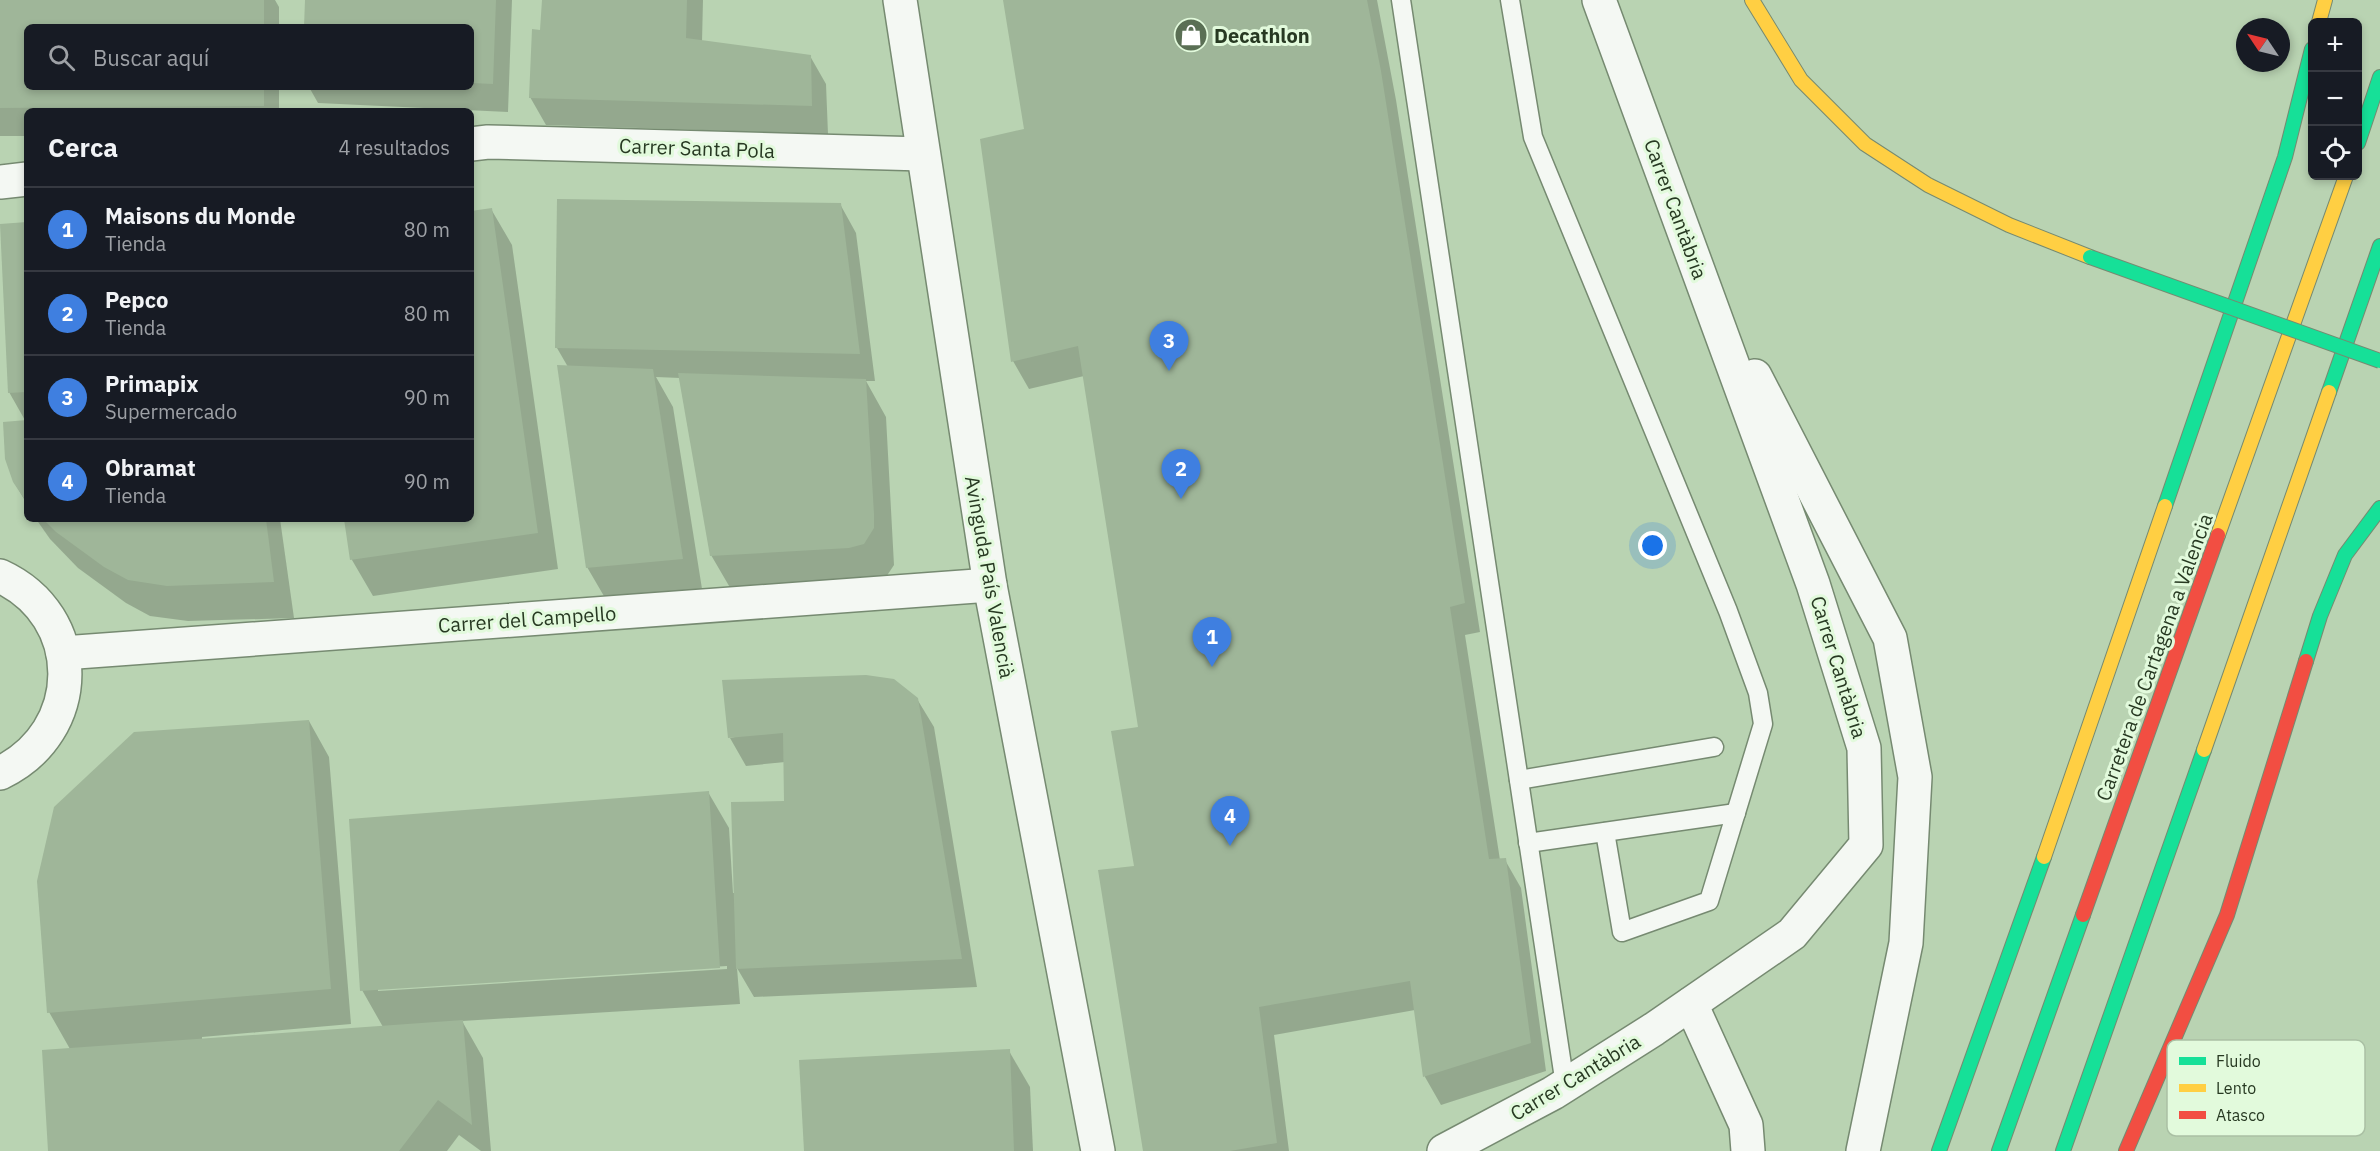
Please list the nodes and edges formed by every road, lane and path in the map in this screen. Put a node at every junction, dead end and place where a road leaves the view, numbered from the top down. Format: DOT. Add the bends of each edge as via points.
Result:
graph roads {
  1 [pos="900,0"];
  2 [pos="1401,0"];
  3 [pos="1510,0"];
  4 [pos="1599,0"];
  5 [pos="1752,0"];
  6 [pos="2325,0"];
  7 [pos="2320,18"];
  8 [pos="2308,68"];
  9 [pos="2380,77"];
  10 [pos="2362,131"];
  11 [pos="474,144"];
  12 [pos="923,154"];
  13 [pos="24,179"];
  14 [pos="2345,180"];
  15 [pos="0,182"];
  16 [pos="2380,246"];
  17 [pos="1690,249"];
  18 [pos="2380,362"];
  19 [pos="2380,508"];
  20 [pos="0,576"];
  21 [pos="990,585"];
  22 [pos="63,653"];
  23 [pos="1714,747"];
  24 [pos="0,773"];
  25 [pos="1519,780"];
  26 [pos="1736,813"];
  27 [pos="1605,832"];
  28 [pos="1528,843"];
  29 [pos="1691,1004"];
  30 [pos="2173,1040"];
  31 [pos="2167,1054"];
  32 [pos="1565,1085"];
  33 [pos="1098,1151"];
  34 [pos="1444,1151"];
  35 [pos="1748,1151"];
  36 [pos="1863,1151"];
  37 [pos="1939,1151"];
  38 [pos="1999,1151"];
  39 [pos="2063,1151"];
  40 [pos="2126,1151"];
  1 -- 12 [label="street, Avinguda País Valencià"];
  2 -- 25 [label="lane"];
  3 -- 26 [label="lane" via="1533,137 1758,693 1763,724"];
  4 -- 17 [label="street, Carrer Cantàbria"];
  5 -- 18 [label="main road, bridge" via="1801,80 1865,144 1928,185 2009,225 2090,257"];
  6 -- 7 [label="main road"];
  8 -- 37 [label="main road" via="2285,157"];
  9 -- 10 [label="main road"];
  11 -- 12 [label="street, Carrer Santa Pola"];
  12 -- 21 [label="street, Avinguda País Valencià"];
  13 -- 15 [label="street"];
  14 -- 38 [label="main road, Carretera de Cartagena a Valencia"];
  16 -- 39 [label="main road"];
  17 -- 29 [label="street, Carrer Cantàbria" via="1813,584 1864,748 1866,846 1792,934"];
  17 -- 36 [label="street" via="1890,638 1915,777 1906,943"];
  19 -- 30 [label="main road" via="2345,555 2320,616 2226,915"];
  20 -- 22 [label="street" via="37,602 56,629"];
  21 -- 22 [label="street, Carrer del Campello"];
  21 -- 33 [label="street, Avinguda País Valencià"];
  22 -- 24 [label="street" via="63,694 51,727 31,753"];
  23 -- 25 [label="lane"];
  25 -- 28 [label="lane"];
  26 -- 27 [label="lane"];
  26 -- 27 [label="lane" via="1709,901 1622,932"];
  27 -- 28 [label="lane"];
  28 -- 32 [label="lane"];
  29 -- 32 [label="street, Carrer Cantàbria"];
  29 -- 35 [label="street" via="1746,1125"];
  31 -- 40 [label="main road"];
  32 -- 34 [label="street, Carrer Cantàbria"];
}
